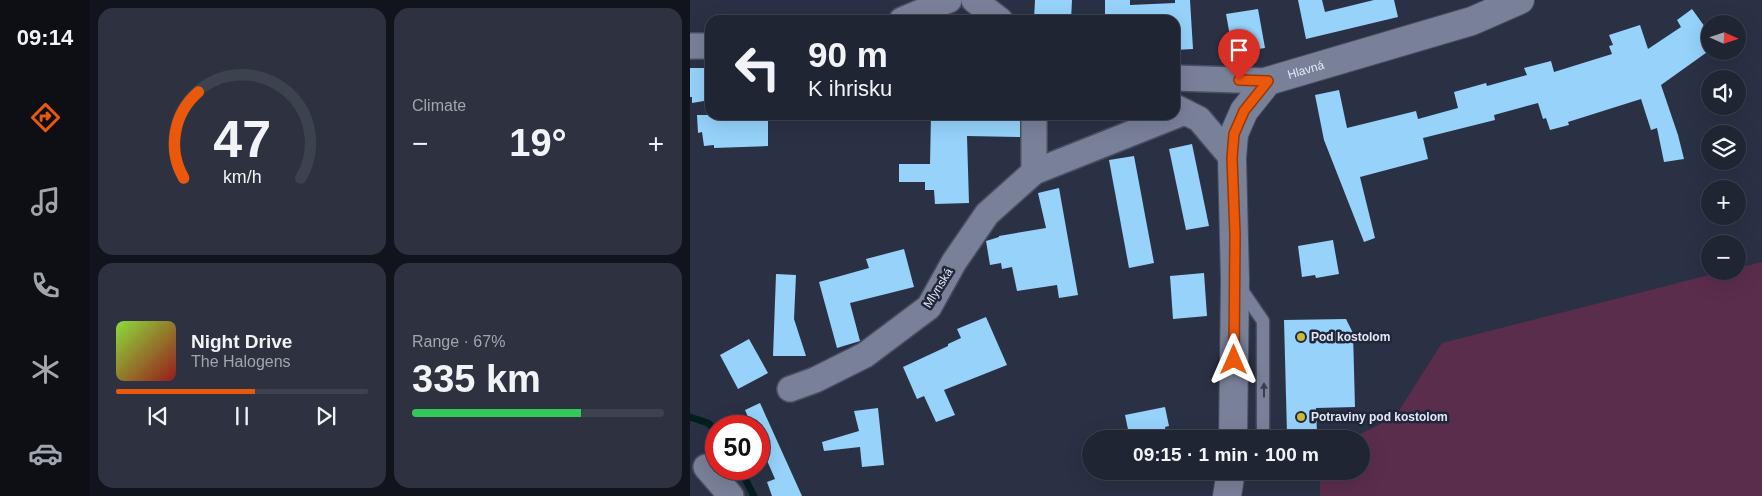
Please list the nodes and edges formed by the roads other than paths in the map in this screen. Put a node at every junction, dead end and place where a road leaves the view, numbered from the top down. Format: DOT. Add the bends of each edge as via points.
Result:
graph roads {
  1 [pos="949,0"];
  2 [pos="974,0"];
  3 [pos="1520,0"];
  4 [pos="914,15"];
  5 [pos="994,15"];
  6 [pos="690,46"];
  7 [pos="705,46"];
  8 [pos="1180,78"];
  9 [pos="1268,81"];
  10 [pos="1180,110"];
  11 [pos="1034,120"];
  12 [pos="1156,120"];
  13 [pos="1232,158"];
  14 [pos="1034,172"];
  15 [pos="1235,280"];
  16 [pos="790,389"];
  17 [pos="1233,430"];
  18 [pos="1263,430"];
  19 [pos="717,480"];
  20 [pos="731,496"];
  1 -- 4 [label="street"];
  2 -- 5 [label="street"];
  3 -- 9 [label="main road, Hlavná" via="1472,21"];
  6 -- 7 [label="street"];
  8 -- 9 [label="street"];
  9 -- 13 [label="main road" via="1244,111 1234,134"];
  10 -- 13 [label="street" via="1199,119"];
  11 -- 14 [label="street"];
  12 -- 14 [label="street, Mlynská"];
  13 -- 15 [label="main road"];
  14 -- 16 [label="street, Mlynská" via="987,214 954,262 929,307 865,355"];
  15 -- 17 [label="main road"];
  18 -- 15 [label="lane, one-way" via="1264,321"];
  19 -- 20 [label="street"];
}
